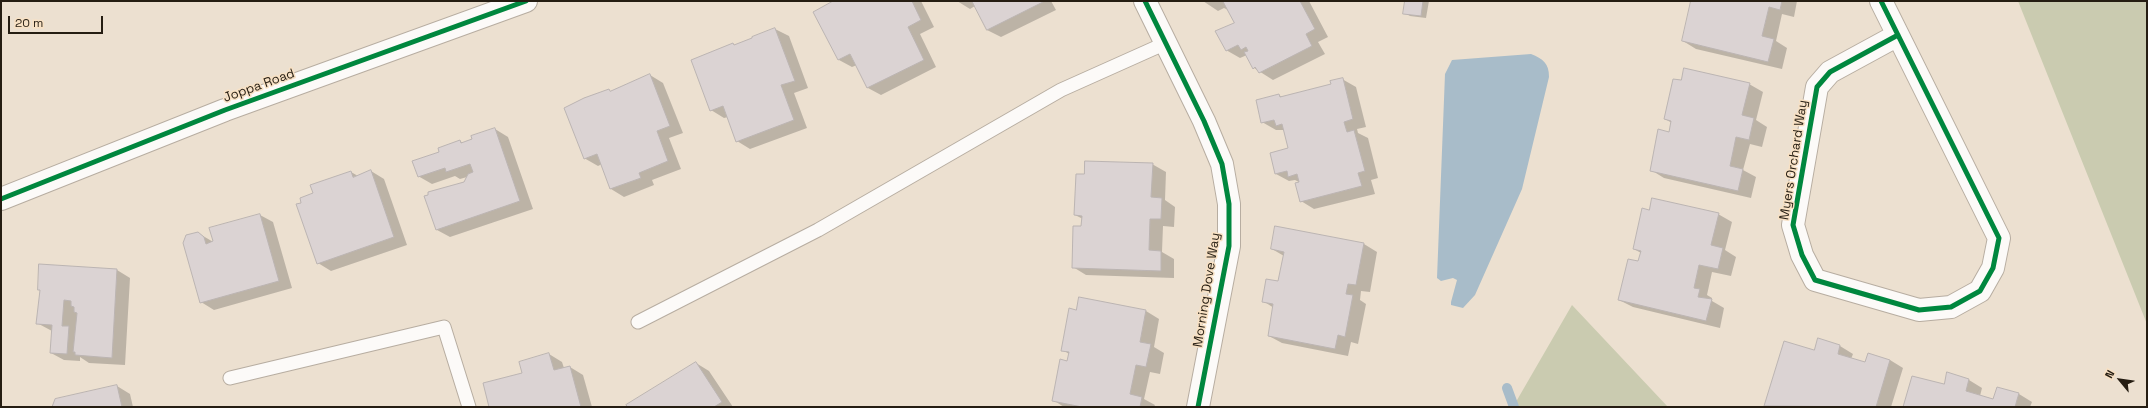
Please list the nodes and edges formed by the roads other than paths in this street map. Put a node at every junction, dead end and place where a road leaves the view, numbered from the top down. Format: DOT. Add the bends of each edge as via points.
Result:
graph roads {
  1 [pos="526,1"];
  2 [pos="1145,1"];
  3 [pos="1881,1"];
  4 [pos="1898,35"];
  5 [pos="1166,43"];
  6 [pos="1,199"];
  7 [pos="638,322"];
  8 [pos="230,378"];
  9 [pos="469,407"];
  10 [pos="1198,407"];
  1 -- 6 [label="street, Joppa Road" via="225,110"];
  2 -- 5 [label="street, Morning Dove Way"];
  3 -- 4 [label="street, Myers Orchard Way"];
  4 -- 4 [label="street, Myers Orchard Way" via="1999,238 1992,268 1980,291 1951,307 1919,310 1815,280 1802,255 1793,225 1817,87 1830,72"];
  5 -- 7 [label="lane" via="1061,90 818,230"];
  5 -- 10 [label="street, Morning Dove Way" via="1222,164 1229,204 1229,246"];
  8 -- 9 [label="lane" via="444,327"];
}
